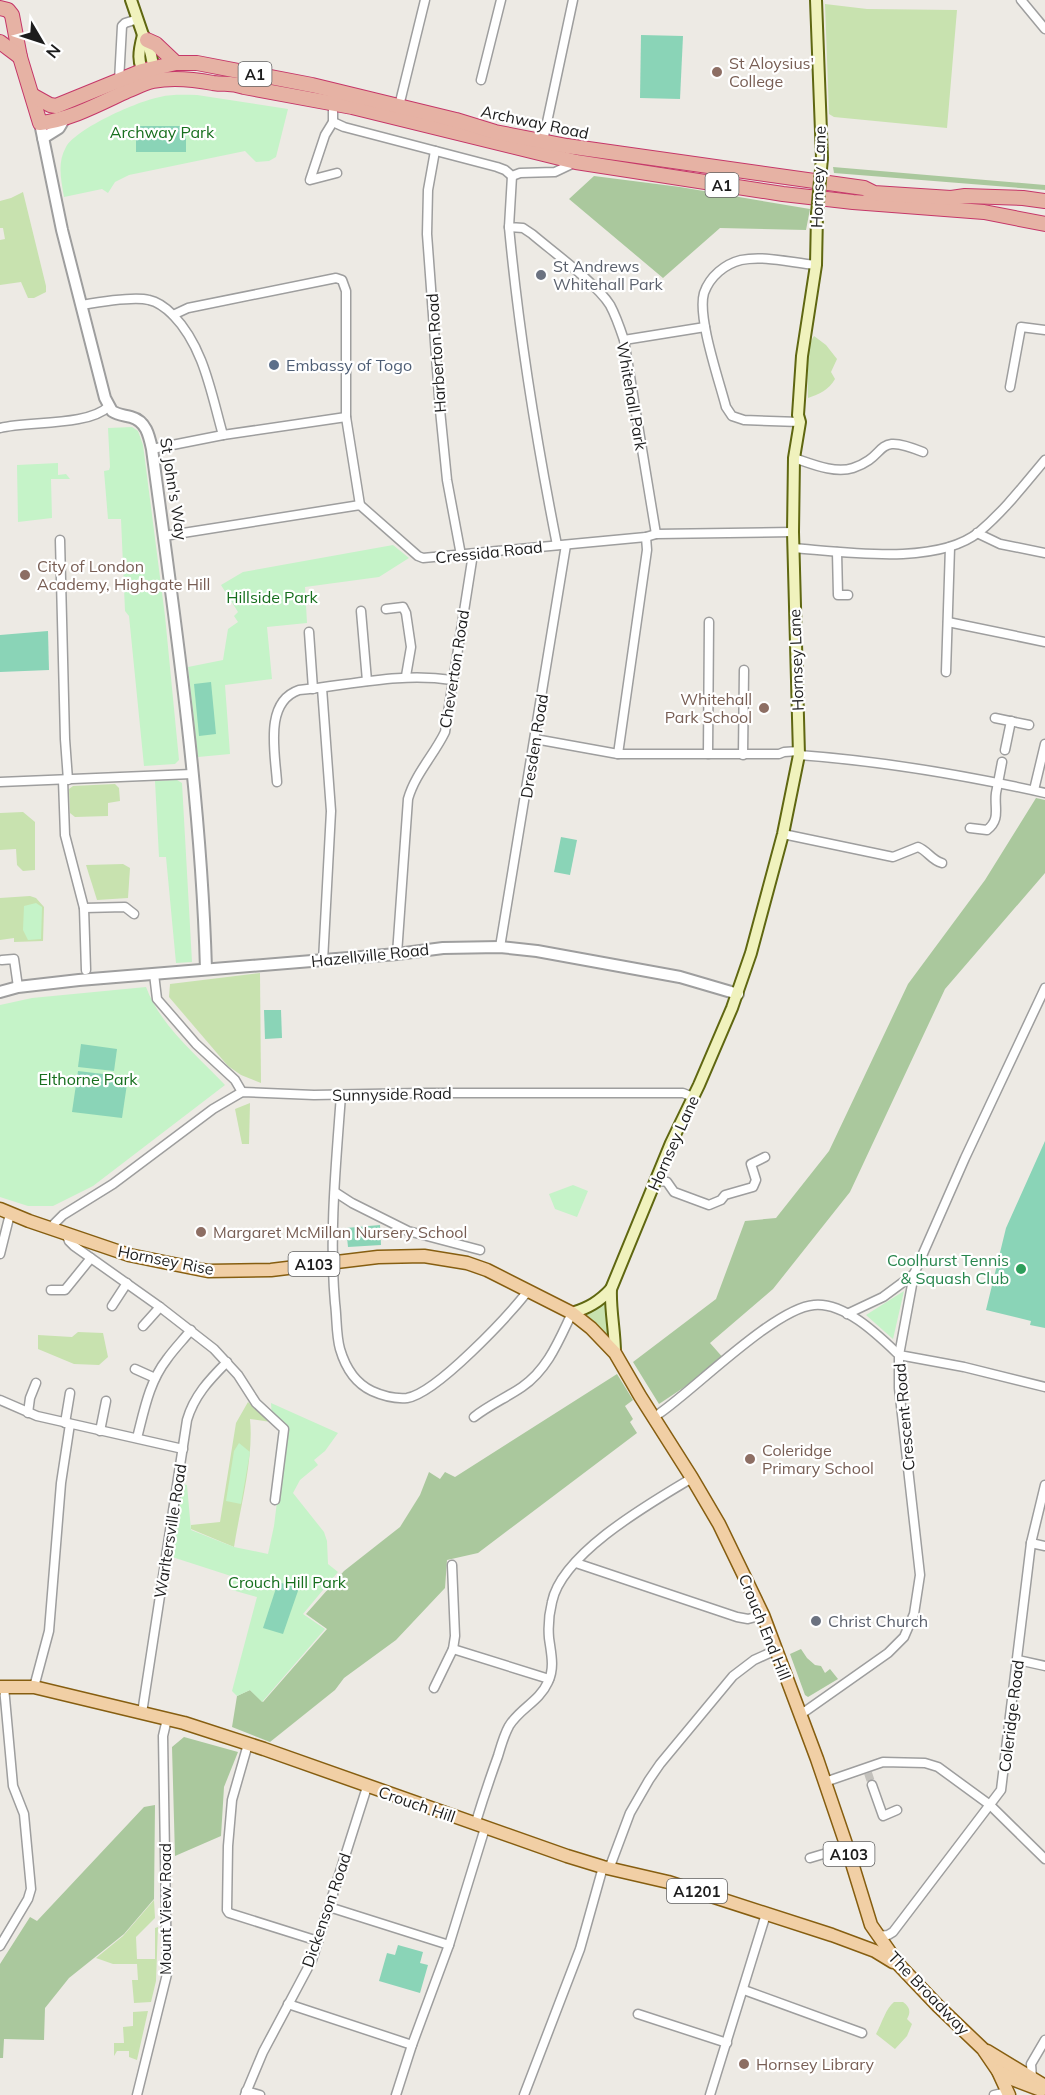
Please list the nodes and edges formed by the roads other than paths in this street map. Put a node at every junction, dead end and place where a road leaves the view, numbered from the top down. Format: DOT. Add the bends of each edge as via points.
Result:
graph roads {
  1 [pos="425,0"];
  2 [pos="501,0"];
  3 [pos="573,0"];
  4 [pos="816,0"];
  5 [pos="1021,0"];
  6 [pos="133,1"];
  7 [pos="7,7"];
  8 [pos="138,19"];
  9 [pos="1045,29"];
  10 [pos="145,37"];
  11 [pos="0,42"];
  12 [pos="20,57"];
  13 [pos="176,63"];
  14 [pos="149,74"];
  15 [pos="481,80"];
  16 [pos="119,81"];
  17 [pos="32,95"];
  18 [pos="335,104"];
  19 [pos="399,106"];
  20 [pos="65,118"];
  21 [pos="333,122"];
  22 [pos="40,123"];
  23 [pos="479,133"];
  24 [pos="43,138"];
  25 [pos="543,141"];
  26 [pos="435,151"];
  27 [pos="576,162"];
  28 [pos="337,173"];
  29 [pos="512,176"];
  30 [pos="1045,201"];
  31 [pos="1045,224"];
  32 [pos="509,226"];
  33 [pos="816,265"];
  34 [pos="82,305"];
  35 [pos="173,315"];
  36 [pos="705,327"];
  37 [pos="1045,330"];
  38 [pos="624,340"];
  39 [pos="1010,387"];
  40 [pos="108,406"];
  41 [pos="346,417"];
  42 [pos="800,422"];
  43 [pos="0,428"];
  44 [pos="223,435"];
  45 [pos="152,449"];
  46 [pos="923,452"];
  47 [pos="795,458"];
  48 [pos="1045,460"];
  49 [pos="360,505"];
  50 [pos="793,532"];
  51 [pos="977,533"];
  52 [pos="651,536"];
  53 [pos="164,537"];
  54 [pos="60,540"];
  55 [pos="562,545"];
  56 [pos="950,547"];
  57 [pos="793,548"];
  58 [pos="837,552"];
  59 [pos="1045,553"];
  60 [pos="473,554"];
  61 [pos="461,555"];
  62 [pos="848,595"];
  63 [pos="386,609"];
  64 [pos="361,611"];
  65 [pos="709,622"];
  66 [pos="948,622"];
  67 [pos="309,632"];
  68 [pos="1045,642"];
  69 [pos="744,670"];
  70 [pos="946,672"];
  71 [pos="406,676"];
  72 [pos="452,680"];
  73 [pos="367,681"];
  74 [pos="317,688"];
  75 [pos="995,718"];
  76 [pos="1011,721"];
  77 [pos="1029,725"];
  78 [pos="535,739"];
  79 [pos="1045,744"];
  80 [pos="1005,750"];
  81 [pos="799,753"];
  82 [pos="618,754"];
  83 [pos="708,754"];
  84 [pos="743,755"];
  85 [pos="1002,762"];
  86 [pos="192,774"];
  87 [pos="66,780"];
  88 [pos="0,782"];
  89 [pos="277,782"];
  90 [pos="998,784"];
  91 [pos="1034,790"];
  92 [pos="1045,793"];
  93 [pos="970,828"];
  94 [pos="783,834"];
  95 [pos="942,863"];
  96 [pos="84,908"];
  97 [pos="134,914"];
  98 [pos="500,946"];
  99 [pos="397,954"];
  100 [pos="2,960"];
  101 [pos="323,961"];
  102 [pos="206,969"];
  103 [pos="86,970"];
  104 [pos="154,974"];
  105 [pos="18,987"];
  106 [pos="1045,987"];
  107 [pos="0,992"];
  108 [pos="738,994"];
  109 [pos="242,1092"];
  110 [pos="341,1095"];
  111 [pos="693,1097"];
  112 [pos="765,1157"];
  113 [pos="656,1180"];
  114 [pos="335,1192"];
  115 [pos="5,1211"];
  116 [pos="50,1228"];
  117 [pos="66,1233"];
  118 [pos="480,1250"];
  119 [pos="0,1254"];
  120 [pos="90,1258"];
  121 [pos="332,1262"];
  122 [pos="914,1274"];
  123 [pos="128,1283"];
  124 [pos="611,1289"];
  125 [pos="51,1290"];
  126 [pos="528,1291"];
  127 [pos="112,1306"];
  128 [pos="160,1306"];
  129 [pos="572,1313"];
  130 [pos="847,1314"];
  131 [pos="612,1317"];
  132 [pos="143,1326"];
  133 [pos="191,1330"];
  134 [pos="605,1341"];
  135 [pos="615,1353"];
  136 [pos="899,1355"];
  137 [pos="230,1363"];
  138 [pos="135,1369"];
  139 [pos="155,1378"];
  140 [pos="36,1383"];
  141 [pos="1045,1387"];
  142 [pos="70,1393"];
  143 [pos="0,1400"];
  144 [pos="106,1401"];
  145 [pos="28,1413"];
  146 [pos="660,1413"];
  147 [pos="474,1417"];
  148 [pos="67,1423"];
  149 [pos="100,1431"];
  150 [pos="137,1438"];
  151 [pos="183,1449"];
  152 [pos="692,1478"];
  153 [pos="1045,1485"];
  154 [pos="275,1500"];
  155 [pos="1031,1543"];
  156 [pos="1045,1546"];
  157 [pos="576,1563"];
  158 [pos="452,1565"];
  159 [pos="763,1615"];
  160 [pos="453,1649"];
  161 [pos="776,1650"];
  162 [pos="1018,1660"];
  163 [pos="1045,1666"];
  164 [pos="549,1679"];
  165 [pos="2,1687"];
  166 [pos="34,1687"];
  167 [pos="434,1688"];
  168 [pos="142,1713"];
  169 [pos="800,1715"];
  170 [pos="167,1719"];
  171 [pos="247,1743"];
  172 [pos="825,1782"];
  173 [pos="872,1785"];
  174 [pos="367,1787"];
  175 [pos="990,1805"];
  176 [pos="897,1810"];
  177 [pos="480,1827"];
  178 [pos="847,1847"];
  179 [pos="810,1858"];
  180 [pos="1045,1859"];
  181 [pos="606,1868"];
  182 [pos="329,1906"];
  183 [pos="766,1914"];
  184 [pos="832,1935"];
  185 [pos="877,1936"];
  186 [pos="318,1941"];
  187 [pos="449,1945"];
  188 [pos="0,1946"];
  189 [pos="898,1965"];
  190 [pos="744,1990"];
  191 [pos="288,2004"];
  192 [pos="638,2014"];
  193 [pos="862,2033"];
  194 [pos="1045,2040"];
  195 [pos="727,2043"];
  196 [pos="412,2045"];
  197 [pos="983,2049"];
  198 [pos="998,2071"];
  199 [pos="1032,2078"];
  200 [pos="1045,2086"];
  201 [pos="1045,2092"];
  202 [pos="246,2093"];
  203 [pos="1008,2093"];
  204 [pos="137,2095"];
  205 [pos="260,2095"];
  206 [pos="396,2095"];
  207 [pos="524,2095"];
  208 [pos="710,2095"];
  209 [pos="994,2095"];
  1 -- 19 [label="street"];
  2 -- 15 [label="street"];
  3 -- 25 [label="street"];
  4 -- 33 [label="main road, Hornsey Lane, bridge" via="822,158"];
  5 -- 9 [label="street"];
  6 -- 8 [label="main road"];
  7 -- 12 [label="highway"];
  8 -- 10 [label="main road"];
  8 -- 16 [label="street" via="122,26"];
  10 -- 13 [label="highway"];
  10 -- 14 [label="main road"];
  11 -- 12 [label="highway"];
  12 -- 17 [label="highway"];
  13 -- 14 [label="highway, Archway Road / A1"];
  13 -- 19 [label="highway, Archway Road / A1" via="272,76"];
  14 -- 16 [label="highway, Archway Road / A1"];
  14 -- 18 [label="highway, Archway Road / A1" via="225,82"];
  14 -- 20 [label="highway, Archway Road / A1"];
  16 -- 17 [label="highway, Archway Road / A1" via="56,106"];
  17 -- 22 [label="highway"];
  18 -- 21 [label="street"];
  18 -- 23 [label="highway, Archway Road / A1"];
  19 -- 23 [label="highway, Archway Road / A1" via="456,120 471,117 479,121"];
  20 -- 22 [label="highway, Archway Road / A1"];
  20 -- 24 [label="street" via="59,128"];
  21 -- 26 [label="street"];
  21 -- 28 [label="street" via="310,180"];
  22 -- 24 [label="street"];
  23 -- 25 [label="highway, Archway Road / A1"];
  23 -- 27 [label="highway, Archway Road / A1"];
  24 -- 34 [label="street"];
  25 -- 30 [label="highway, Archway Road / A1" via="864,188 873,184"];
  26 -- 29 [label="street" via="497,167"];
  26 -- 61 [label="street, Harberton Road" via="428,190 428,234 447,480"];
  27 -- 29 [label="street" via="555,172"];
  27 -- 31 [label="highway, Archway Road / A1" via="783,194 984,212"];
  29 -- 32 [label="street"];
  32 -- 38 [label="street, Whitehall Park" via="532,234 598,290 613,310"];
  32 -- 55 [label="street" via="536,438"];
  33 -- 36 [label="street" via="769,260 728,264 713,276 704,292"];
  33 -- 42 [label="main road, Hornsey Lane" via="802,356"];
  34 -- 35 [label="street" via="147,299"];
  34 -- 40 [label="street"];
  35 -- 41 [label="street" via="188,308 336,278 342,280 346,291"];
  35 -- 44 [label="street" via="199,353"];
  36 -- 38 [label="street"];
  36 -- 42 [label="street" via="732,416"];
  37 -- 39 [label="street" via="1021,327"];
  38 -- 52 [label="street, Whitehall Park"];
  40 -- 43 [label="street" via="96,415"];
  40 -- 45 [label="street, St John's Way" via="117,414 138,420 147,429"];
  41 -- 44 [label="street"];
  41 -- 49 [label="street"];
  42 -- 47 [label="main road, Hornsey Lane"];
  44 -- 45 [label="street"];
  45 -- 53 [label="street, St John's Way"];
  46 -- 47 [label="street" via="894,443 885,445 854,468 842,470"];
  47 -- 50 [label="main road, Hornsey Lane"];
  48 -- 51 [label="street"];
  49 -- 53 [label="street"];
  49 -- 61 [label="street, Cressida Road" via="418,556"];
  50 -- 52 [label="street"];
  50 -- 57 [label="main road, Hornsey Lane"];
  51 -- 56 [label="street"];
  51 -- 59 [label="street" via="1000,544"];
  52 -- 55 [label="street, Cressida Road"];
  52 -- 82 [label="street, Whitehall Park"];
  53 -- 86 [label="street, St John's Way"];
  54 -- 87 [label="street"];
  55 -- 60 [label="street, Cressida Road"];
  55 -- 78 [label="street, Dresden Road"];
  56 -- 58 [label="street" via="905,554"];
  56 -- 66 [label="street"];
  57 -- 58 [label="street"];
  57 -- 81 [label="main road, Hornsey Lane"];
  58 -- 62 [label="street" via="838,595"];
  60 -- 61 [label="street, Cressida Road"];
  60 -- 72 [label="street, Cheverton Road"];
  63 -- 71 [label="street" via="403,608 406,613 411,647"];
  64 -- 73 [label="street"];
  65 -- 83 [label="street"];
  66 -- 68 [label="street"];
  66 -- 70 [label="street"];
  67 -- 74 [label="street"];
  69 -- 84 [label="street"];
  71 -- 72 [label="street"];
  71 -- 73 [label="street"];
  72 -- 99 [label="street, Cheverton Road" via="445,732 413,782 408,799"];
  73 -- 74 [label="street"];
  74 -- 89 [label="street" via="290,693 277,709"];
  74 -- 101 [label="street" via="331,811"];
  75 -- 76 [label="street"];
  76 -- 77 [label="street"];
  76 -- 80 [label="street"];
  78 -- 82 [label="street"];
  78 -- 98 [label="street, Dresden Road"];
  79 -- 91 [label="street"];
  81 -- 84 [label="street"];
  81 -- 90 [label="street"];
  81 -- 94 [label="main road, Hornsey Lane"];
  82 -- 83 [label="street"];
  83 -- 84 [label="street"];
  85 -- 90 [label="street"];
  86 -- 87 [label="street"];
  86 -- 102 [label="street, St John's Way"];
  87 -- 88 [label="street"];
  87 -- 96 [label="street" via="65,836"];
  90 -- 91 [label="street"];
  90 -- 93 [label="street" via="993,825 987,830"];
  91 -- 92 [label="street"];
  94 -- 95 [label="street" via="893,857 918,847"];
  94 -- 108 [label="main road, Hornsey Lane"];
  96 -- 97 [label="street" via="125,907"];
  96 -- 103 [label="street"];
  98 -- 99 [label="street, Hazellville Road"];
  98 -- 108 [label="street, Hazellville Road" via="680,977"];
  99 -- 101 [label="street, Hazellville Road"];
  100 -- 105 [label="street" via="14,959"];
  101 -- 102 [label="street, Hazellville Road"];
  102 -- 104 [label="street, Hazellville Road"];
  104 -- 105 [label="street, Hazellville Road"];
  104 -- 109 [label="street" via="157,999"];
  105 -- 107 [label="street, Hazellville Road"];
  106 -- 122 [label="street"];
  108 -- 111 [label="main road, Hornsey Lane"];
  109 -- 110 [label="street, Sunnyside Road"];
  109 -- 116 [label="street" via="63,1215"];
  110 -- 111 [label="street, Sunnyside Road" via="683,1093"];
  110 -- 114 [label="street"];
  111 -- 113 [label="main road, Hornsey Lane"];
  112 -- 113 [label="street" via="751,1164 756,1180 753,1186 724,1195 709,1205 674,1192 667,1182"];
  113 -- 124 [label="main road, Hornsey Lane"];
  114 -- 118 [label="street" via="408,1231"];
  114 -- 121 [label="street"];
  115 -- 116 [label="main road, Hornsey Rise / A103"];
  115 -- 119 [label="street"];
  116 -- 117 [label="main road, Hornsey Rise / A103"];
  117 -- 120 [label="street" via="69,1241"];
  117 -- 121 [label="main road, Hornsey Rise / A103" via="129,1255 208,1271 271,1270"];
  120 -- 123 [label="street"];
  120 -- 125 [label="street" via="65,1290"];
  121 -- 126 [label="main road, Hornsey Rise / A103" via="424,1256 467,1263"];
  121 -- 126 [label="street" via="339,1346 344,1360 365,1388 385,1397 406,1398 438,1381"];
  122 -- 130 [label="street" via="883,1297"];
  122 -- 136 [label="street"];
  123 -- 127 [label="street"];
  123 -- 128 [label="street"];
  124 -- 129 [label="main road, Hornsey Lane" via="599,1301"];
  124 -- 131 [label="main road, Hornsey Lane"];
  126 -- 129 [label="main road, Hornsey Rise / A103"];
  128 -- 132 [label="street"];
  128 -- 133 [label="street"];
  129 -- 134 [label="main road, Hornsey Rise / A103"];
  129 -- 147 [label="street" via="537,1374"];
  130 -- 136 [label="street, Crescent Road" via="873,1330"];
  130 -- 146 [label="street, Crescent Road" via="815,1304 785,1314"];
  131 -- 134 [label="main road, Hornsey Lane"];
  131 -- 135 [label="main road, Hornsey Lane"];
  133 -- 137 [label="street"];
  133 -- 139 [label="street"];
  134 -- 135 [label="main road, Crouch End Hill / A103"];
  135 -- 152 [label="main road, Crouch End Hill / A103"];
  136 -- 141 [label="street" via="964,1366"];
  136 -- 169 [label="street, Crescent Road" via="899,1388 920,1575 915,1614 904,1636 888,1653"];
  137 -- 151 [label="street, Warltersville Road" via="206,1383 190,1409"];
  137 -- 154 [label="street" via="256,1403 284,1429"];
  138 -- 139 [label="street"];
  139 -- 150 [label="street"];
  140 -- 145 [label="street"];
  142 -- 148 [label="street"];
  143 -- 145 [label="street"];
  144 -- 149 [label="street"];
  145 -- 148 [label="street"];
  148 -- 149 [label="street"];
  148 -- 166 [label="street" via="49,1631"];
  149 -- 150 [label="street"];
  150 -- 151 [label="street"];
  151 -- 168 [label="street, Warltersville Road"];
  152 -- 157 [label="street" via="629,1516"];
  152 -- 159 [label="main road, Crouch End Hill / A103"];
  153 -- 155 [label="street, Coleridge Road"];
  155 -- 156 [label="street"];
  155 -- 162 [label="street, Coleridge Road"];
  157 -- 159 [label="street" via="737,1617"];
  157 -- 164 [label="street" via="552,1598"];
  158 -- 160 [label="street"];
  159 -- 161 [label="main road, Crouch End Hill / A103"];
  160 -- 164 [label="street"];
  160 -- 167 [label="street"];
  161 -- 169 [label="main road, Crouch End Hill / A103"];
  161 -- 181 [label="street" via="753,1659 733,1676 660,1764 630,1813"];
  162 -- 163 [label="street"];
  162 -- 175 [label="street, Coleridge Road" via="1001,1790"];
  164 -- 177 [label="street" via="537,1700 509,1726"];
  165 -- 166 [label="main road, Crouch Hill / A1201"];
  165 -- 188 [label="street" via="14,1786 24,1814 31,1889"];
  166 -- 168 [label="main road, Crouch Hill / A1201"];
  168 -- 170 [label="main road, Crouch Hill / A1201"];
  169 -- 172 [label="main road, Crouch End Hill / A103"];
  170 -- 171 [label="main road, Crouch Hill / A1201"];
  170 -- 204 [label="street, Mount View Road" via="163,1736 167,1974"];
  171 -- 174 [label="main road, Crouch Hill / A1201"];
  171 -- 186 [label="street" via="232,1800 227,1910"];
  172 -- 175 [label="street" via="884,1762 925,1763 938,1767"];
  172 -- 178 [label="main road, Crouch End Hill / A103"];
  173 -- 176 [label="street" via="883,1816"];
  174 -- 177 [label="main road, Crouch Hill / A1201"];
  174 -- 182 [label="street, Dickenson Road"];
  175 -- 180 [label="street"];
  175 -- 185 [label="street, Coleridge Road" via="893,1932"];
  177 -- 181 [label="main road, Crouch Hill / A1201"];
  177 -- 187 [label="street"];
  178 -- 179 [label="street"];
  178 -- 185 [label="main road, Crouch End Hill / A103" via="867,1916"];
  181 -- 183 [label="main road, Crouch Hill / A1201" via="668,1882"];
  181 -- 207 [label="street" via="580,1949"];
  182 -- 186 [label="street, Dickenson Road"];
  182 -- 187 [label="street"];
  183 -- 184 [label="main road, Crouch Hill / A1201"];
  183 -- 190 [label="street"];
  184 -- 185 [label="main road, Crouch Hill / A1201"];
  184 -- 189 [label="main road, Crouch Hill / A1201"];
  185 -- 189 [label="main road, The Broadway / A103"];
  186 -- 191 [label="street, Dickenson Road"];
  187 -- 196 [label="street"];
  189 -- 197 [label="main road, The Broadway / A103"];
  190 -- 193 [label="street"];
  190 -- 195 [label="street"];
  191 -- 196 [label="street"];
  191 -- 202 [label="street, Dickenson Road"];
  192 -- 195 [label="street"];
  194 -- 199 [label="street" via="1030,2068"];
  195 -- 208 [label="street"];
  196 -- 206 [label="street"];
  197 -- 198 [label="main road, The Broadway / A103"];
  197 -- 199 [label="main road, The Broadway"];
  198 -- 201 [label="main road"];
  198 -- 203 [label="main road, A103"];
  199 -- 200 [label="main road, The Broadway"];
  202 -- 205 [label="street"];
  203 -- 209 [label="street"];
}
